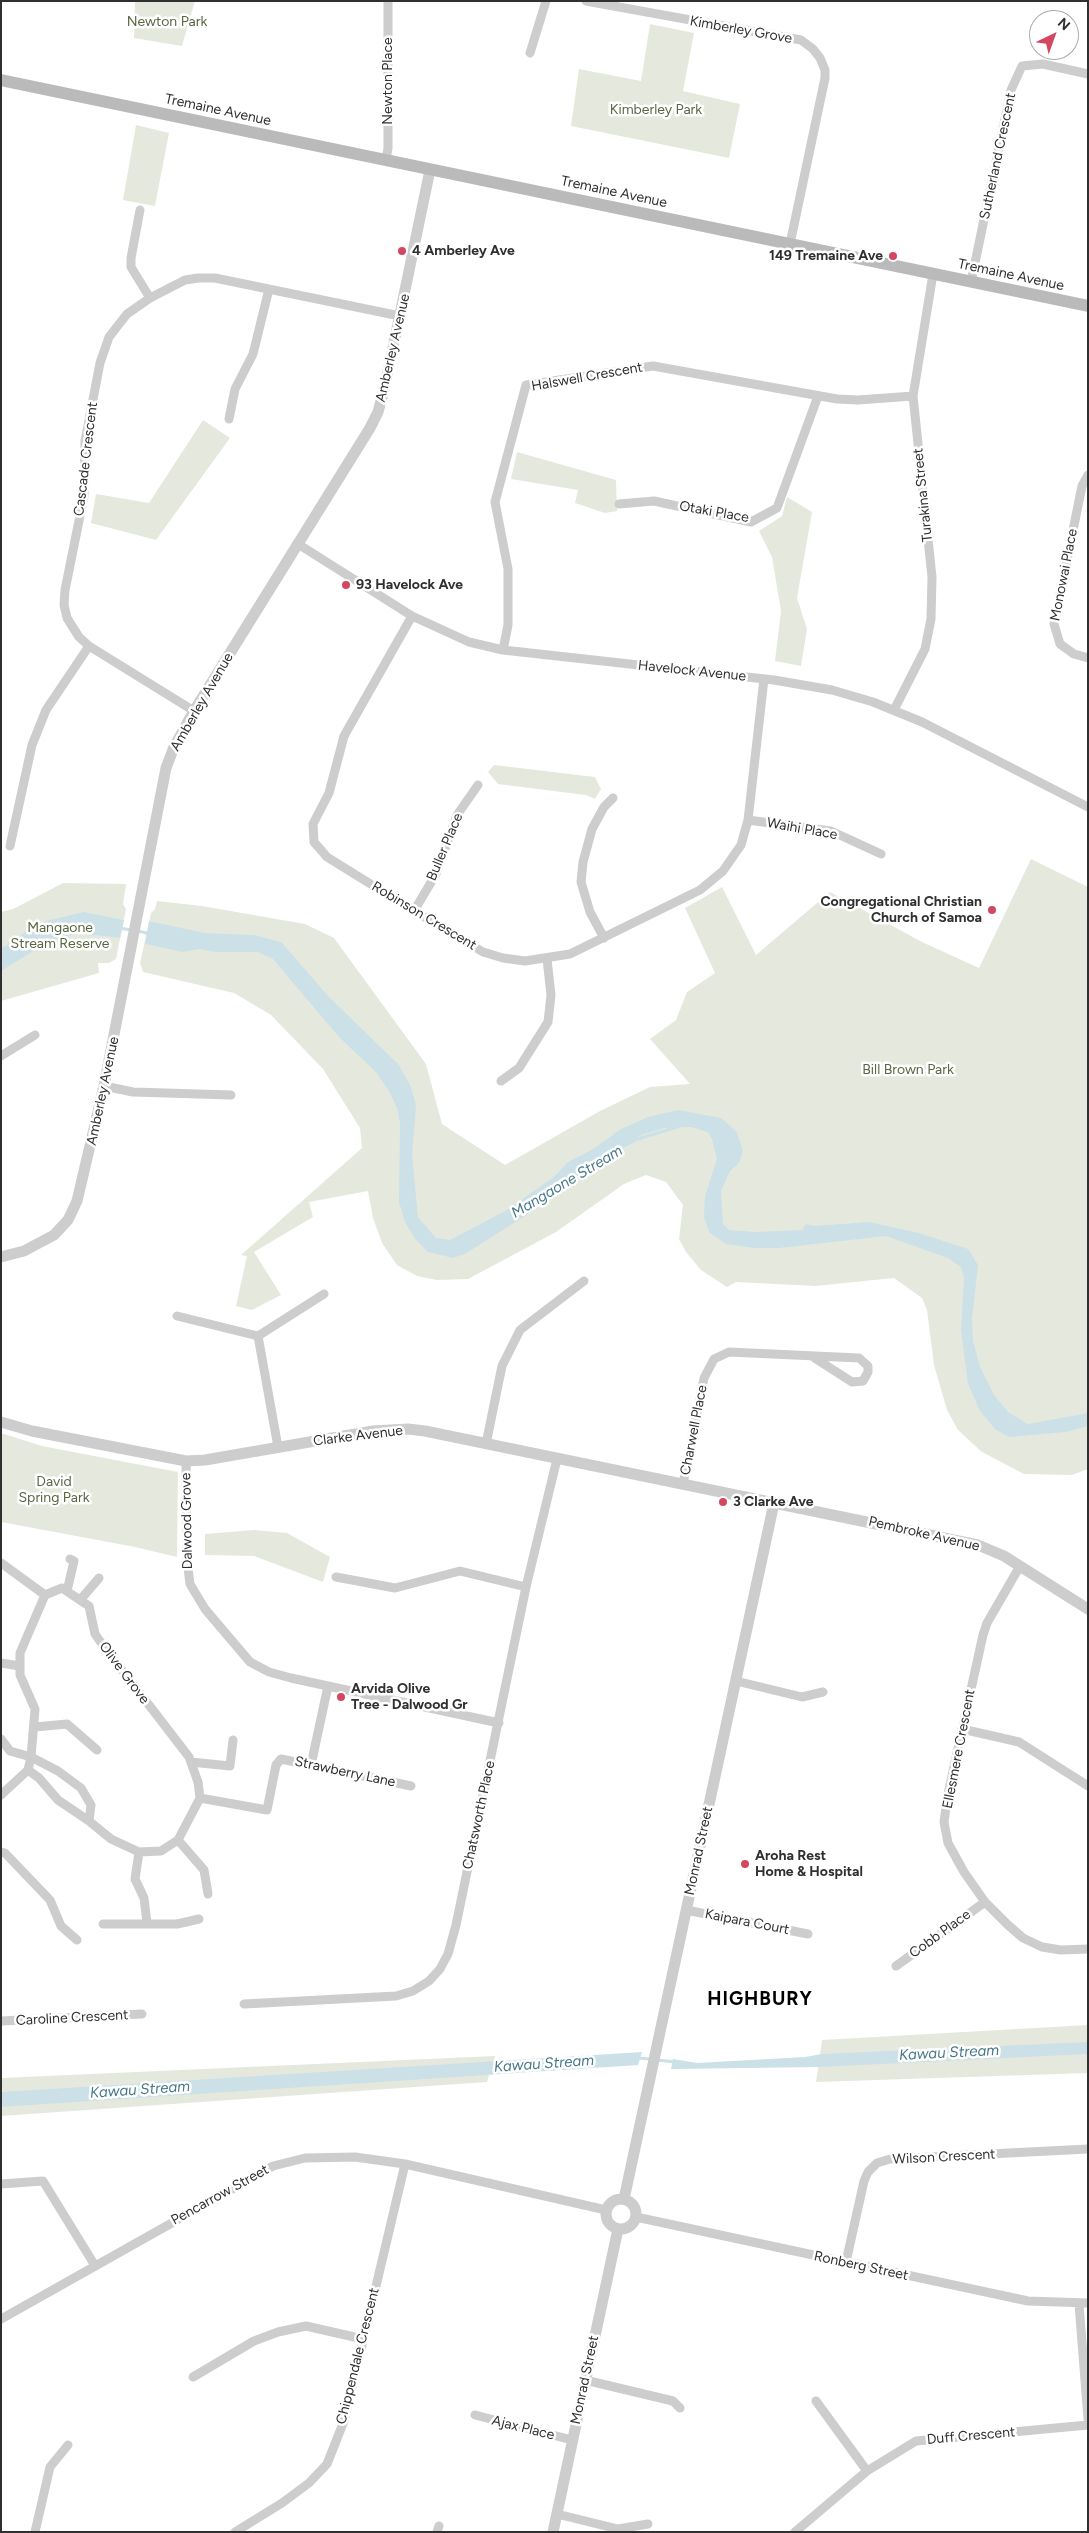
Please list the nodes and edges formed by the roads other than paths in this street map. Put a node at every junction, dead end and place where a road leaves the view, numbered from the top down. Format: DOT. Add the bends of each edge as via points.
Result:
graph roads {
  1 [pos="388,1"];
  2 [pos="546,1"];
  3 [pos="586,1"];
  4 [pos="530,52"];
  5 [pos="1088,74"];
  6 [pos="1,80"];
  7 [pos="386,160"];
  8 [pos="430,170"];
  9 [pos="140,210"];
  10 [pos="790,244"];
  11 [pos="934,274"];
  12 [pos="971,282"];
  13 [pos="269,289"];
  14 [pos="150,298"];
  15 [pos="1088,306"];
  16 [pos="400,316"];
  17 [pos="818,396"];
  18 [pos="913,396"];
  19 [pos="229,419"];
  20 [pos="1088,475"];
  21 [pos="620,504"];
  22 [pos="298,544"];
  23 [pos="412,616"];
  24 [pos="89,646"];
  25 [pos="503,650"];
  26 [pos="1088,658"];
  27 [pos="764,679"];
  28 [pos="894,710"];
  29 [pos="194,711"];
  30 [pos="478,785"];
  31 [pos="613,798"];
  32 [pos="1088,807"];
  33 [pos="748,820"];
  34 [pos="10,846"];
  35 [pos="881,854"];
  36 [pos="414,911"];
  37 [pos="604,938"];
  38 [pos="547,958"];
  39 [pos="35,1035"];
  40 [pos="1,1056"];
  41 [pos="501,1081"];
  42 [pos="104,1086"];
  43 [pos="231,1095"];
  44 [pos="1,1257"];
  45 [pos="584,1282"];
  46 [pos="324,1294"];
  47 [pos="177,1316"];
  48 [pos="258,1336"];
  49 [pos="813,1357"];
  50 [pos="1,1422"];
  51 [pos="486,1444"];
  52 [pos="278,1448"];
  53 [pos="556,1459"];
  54 [pos="186,1461"];
  55 [pos="683,1484"];
  56 [pos="774,1502"];
  57 [pos="70,1559"];
  58 [pos="1,1563"];
  59 [pos="1020,1566"];
  60 [pos="336,1577"];
  61 [pos="99,1578"];
  62 [pos="526,1587"];
  63 [pos="67,1591"];
  64 [pos="45,1595"];
  65 [pos="81,1600"];
  66 [pos="1088,1609"];
  67 [pos="1,1663"];
  68 [pos="20,1666"];
  69 [pos="736,1681"];
  70 [pos="328,1686"];
  71 [pos="823,1692"];
  72 [pos="499,1722"];
  73 [pos="34,1727"];
  74 [pos="962,1728"];
  75 [pos="1,1739"];
  76 [pos="233,1740"];
  77 [pos="97,1750"];
  78 [pos="31,1757"];
  79 [pos="191,1762"];
  80 [pos="312,1765"];
  81 [pos="28,1770"];
  82 [pos="411,1786"];
  83 [pos="1088,1786"];
  84 [pos="1,1795"];
  85 [pos="200,1798"];
  86 [pos="89,1821"];
  87 [pos="178,1840"];
  88 [pos="1,1852"];
  89 [pos="139,1852"];
  90 [pos="208,1894"];
  91 [pos="985,1902"];
  92 [pos="686,1910"];
  93 [pos="199,1919"];
  94 [pos="148,1923"];
  95 [pos="103,1924"];
  96 [pos="808,1934"];
  97 [pos="77,1940"];
  98 [pos="1088,1949"];
  99 [pos="896,1966"];
  100 [pos="244,2004"];
  101 [pos="142,2014"];
  102 [pos="1,2021"];
  103 [pos="1088,2149"];
  104 [pos="405,2164"];
  105 [pos="1,2184"];
  106 [pos="624,2199"];
  107 [pos="606,2210"];
  108 [pos="636,2217"];
  109 [pos="618,2229"];
  110 [pos="846,2262"];
  111 [pos="94,2264"];
  112 [pos="1084,2304"];
  113 [pos="1,2319"];
  114 [pos="363,2339"];
  115 [pos="193,2377"];
  116 [pos="586,2380"];
  117 [pos="816,2401"];
  118 [pos="680,2408"];
  119 [pos="475,2415"];
  120 [pos="1088,2419"];
  121 [pos="1088,2425"];
  122 [pos="572,2440"];
  123 [pos="68,2445"];
  124 [pos="866,2472"];
  125 [pos="557,2514"];
  126 [pos="648,2524"];
  127 [pos="236,2531"];
  128 [pos="35,2532"];
  129 [pos="553,2532"];
  130 [pos="795,2532"];
  1 -- 7 [label="street, Newton Place"];
  2 -- 4 [label="street"];
  3 -- 10 [label="street, Kimberley Grove" via="801,40 813,49 820,58 826,78"];
  5 -- 12 [label="street, Sutherland Crescent" via="1043,64 1022,66 1011,90"];
  6 -- 7 [label="main road, Tremaine Avenue"];
  7 -- 8 [label="main road, Tremaine Avenue"];
  8 -- 10 [label="main road, Tremaine Avenue"];
  8 -- 16 [label="street, Amberley Avenue"];
  9 -- 14 [label="street" via="131,267"];
  10 -- 11 [label="main road, Tremaine Avenue"];
  11 -- 12 [label="main road, Tremaine Avenue"];
  11 -- 18 [label="street, Turakina Street"];
  12 -- 15 [label="main road, Tremaine Avenue"];
  13 -- 14 [label="street, Cascade Crescent" via="215,278 198,278 185,280"];
  13 -- 16 [label="street, Cascade Crescent"];
  13 -- 19 [label="street" via="253,354 235,390"];
  14 -- 24 [label="street, Cascade Crescent" via="126,314 109,337 100,363 85,441 84,496 64,590 64,605 72,628"];
  16 -- 22 [label="street, Amberley Avenue" via="378,412"];
  17 -- 18 [label="street, Halswell Crescent" via="858,400"];
  17 -- 21 [label="street, Otaki Place" via="777,508 751,522 654,501"];
  17 -- 25 [label="street, Halswell Crescent" via="653,366 526,385 496,502 508,569 508,625"];
  18 -- 28 [label="street, Turakina Street" via="932,578 931,619 925,649"];
  20 -- 26 [label="street, Monowai Place" via="1082,486 1054,624 1060,644 1074,654"];
  22 -- 23 [label="street, Havelock Avenue"];
  22 -- 29 [label="street, Amberley Avenue"];
  23 -- 25 [label="street, Havelock Avenue" via="469,642"];
  23 -- 36 [label="street, Robinson Crescent" via="344,736 329,793 313,824 314,842 328,857"];
  24 -- 29 [label="street, Cascade Crescent"];
  24 -- 34 [label="street" via="46,710 32,745"];
  25 -- 27 [label="street, Havelock Avenue"];
  27 -- 28 [label="street, Havelock Avenue" via="832,690"];
  27 -- 33 [label="street, Robinson Crescent"];
  28 -- 32 [label="street, Havelock Avenue"];
  29 -- 42 [label="street, Amberley Avenue" via="166,768"];
  30 -- 36 [label="street, Buller Place" via="457,815 436,874"];
  31 -- 37 [label="street" via="592,829 581,882 587,904"];
  33 -- 35 [label="street, Waihi Place" via="831,831"];
  33 -- 37 [label="street, Robinson Crescent" via="741,844 728,865 712,881"];
  36 -- 38 [label="street, Robinson Crescent" via="483,952 525,961"];
  37 -- 38 [label="street, Robinson Crescent" via="570,954"];
  38 -- 41 [label="street" via="551,995 548,1022 519,1068"];
  39 -- 40 [label="street"];
  42 -- 43 [label="street" via="133,1092"];
  42 -- 44 [label="street, Amberley Avenue" via="82,1185 68,1220 40,1244"];
  45 -- 51 [label="street" via="516,1336 502,1366"];
  46 -- 48 [label="street"];
  47 -- 48 [label="street"];
  48 -- 52 [label="street"];
  49 -- 49 [label="street, Charwell Place" via="852,1382 864,1381 868,1372 868,1366 859,1358"];
  49 -- 55 [label="street, Charwell Place" via="729,1352 714,1359 704,1378"];
  50 -- 54 [label="street, Clarke Avenue"];
  51 -- 52 [label="street, Clarke Avenue" via="408,1429 373,1431"];
  51 -- 53 [label="street, Clarke Avenue"];
  52 -- 54 [label="street, Clarke Avenue"];
  53 -- 55 [label="street, Clarke Avenue"];
  53 -- 62 [label="street, Chatsworth Place"];
  54 -- 70 [label="street, Dalwood Grove" via="187,1572 194,1595 250,1662 269,1672"];
  55 -- 56 [label="street, Clarke Avenue"];
  56 -- 59 [label="street, Pembroke Avenue" via="962,1541 992,1550"];
  56 -- 69 [label="street, Monrad Street"];
  57 -- 63 [label="street" via="74,1561"];
  58 -- 64 [label="street"];
  59 -- 66 [label="street, Pembroke Avenue"];
  59 -- 74 [label="street, Ellesmere Crescent" via="987,1623"];
  60 -- 62 [label="street" via="395,1588 460,1571"];
  61 -- 65 [label="street"];
  62 -- 72 [label="street, Chatsworth Place"];
  63 -- 64 [label="street" via="62,1588"];
  63 -- 65 [label="street, Olive Grove"];
  64 -- 68 [label="street" via="20,1654"];
  65 -- 79 [label="street, Olive Grove" via="89,1606 95,1634"];
  67 -- 68 [label="street"];
  68 -- 73 [label="street" via="20,1675 35,1709"];
  69 -- 71 [label="street" via="802,1696"];
  69 -- 92 [label="street, Monrad Street"];
  70 -- 72 [label="street, Dalwood Grove"];
  70 -- 80 [label="street"];
  72 -- 100 [label="street, Chatsworth Place" via="456,1925 448,1954 435,1975 413,1991 396,1996"];
  73 -- 77 [label="street" via="67,1724"];
  73 -- 78 [label="street"];
  74 -- 83 [label="street" via="1019,1742"];
  74 -- 91 [label="street, Ellesmere Crescent" via="944,1822 948,1843"];
  75 -- 78 [label="street" via="10,1751"];
  76 -- 79 [label="street" via="230,1766"];
  78 -- 81 [label="street"];
  78 -- 86 [label="street" via="81,1788 91,1805"];
  79 -- 85 [label="street, Olive Grove"];
  80 -- 82 [label="street, Strawberry Lane"];
  80 -- 85 [label="street, Strawberry Lane" via="281,1759 276,1765 267,1810"];
  81 -- 84 [label="street"];
  81 -- 86 [label="street" via="58,1800"];
  85 -- 87 [label="street"];
  86 -- 89 [label="street" via="111,1839"];
  87 -- 89 [label="street" via="161,1851"];
  87 -- 90 [label="street" via="204,1870"];
  88 -- 97 [label="street" via="50,1900 61,1926"];
  89 -- 94 [label="street" via="135,1879 144,1898"];
  91 -- 98 [label="street, Ellesmere Crescent" via="1023,1938 1042,1947"];
  91 -- 99 [label="street, Cobb Place"];
  92 -- 96 [label="street, Kaipara Court"];
  92 -- 106 [label="street, Monrad Street"];
  93 -- 94 [label="street" via="191,1923"];
  94 -- 95 [label="street"];
  101 -- 102 [label="street, Caroline Crescent"];
  103 -- 110 [label="street, Wilson Crescent" via="890,2159 878,2163 864,2181"];
  104 -- 107 [label="street, Pencarrow Street"];
  104 -- 111 [label="street, Pencarrow Street" via="355,2157 305,2158 273,2166"];
  104 -- 114 [label="street, Chippendale Crescent"];
  105 -- 111 [label="street" via="43,2181"];
  106 -- 107 [label="street" via="615,2200"];
  106 -- 108 [label="street" via="632,2204"];
  107 -- 109 [label="street" via="607,2220"];
  108 -- 109 [label="street" via="632,2225"];
  108 -- 110 [label="street, Ronberg Street"];
  109 -- 116 [label="street, Monrad Street"];
  110 -- 112 [label="street, Ronberg Street" via="1028,2301"];
  111 -- 113 [label="street, Pencarrow Street"];
  112 -- 120 [label="street"];
  114 -- 115 [label="street" via="306,2326 278,2332 254,2341"];
  114 -- 127 [label="street, Chippendale Crescent" via="344,2421 327,2464 310,2483"];
  116 -- 118 [label="street" via="673,2401"];
  116 -- 122 [label="street, Monrad Street"];
  117 -- 124 [label="street"];
  119 -- 122 [label="street, Ajax Place"];
  121 -- 124 [label="street, Duff Crescent" via="916,2441"];
  122 -- 125 [label="street, Monrad Street"];
  123 -- 128 [label="street" via="50,2467"];
  124 -- 130 [label="street, Duff Crescent"];
  125 -- 126 [label="street" via="618,2529"];
  125 -- 129 [label="street, Monrad Street"];
}
